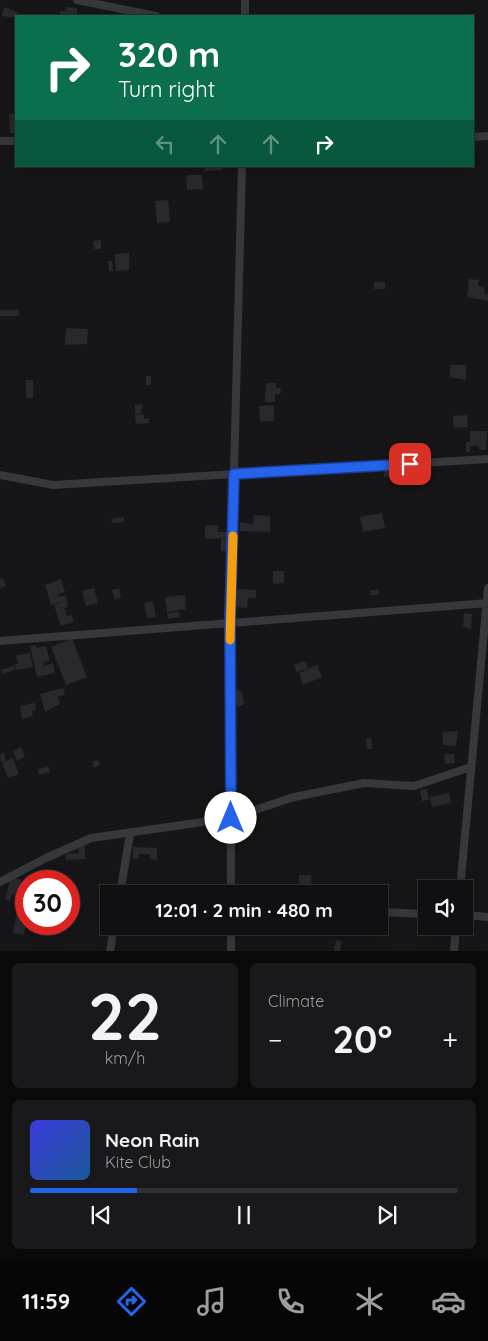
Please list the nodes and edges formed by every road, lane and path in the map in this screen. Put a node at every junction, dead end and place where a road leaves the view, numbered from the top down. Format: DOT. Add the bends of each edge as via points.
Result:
graph roads {
  1 [pos="78,0"];
  2 [pos="245,0"];
  3 [pos="151,15"];
  4 [pos="245,15"];
  5 [pos="488,136"];
  6 [pos="474,137"];
  7 [pos="0,141"];
  8 [pos="15,141"];
  9 [pos="242,167"];
  10 [pos="488,459"];
  11 [pos="234,474"];
  12 [pos="0,475"];
  13 [pos="488,588"];
  14 [pos="487,604"];
  15 [pos="230,623"];
  16 [pos="0,641"];
  17 [pos="471,767"];
  18 [pos="231,818"];
  19 [pos="130,834"];
  20 [pos="461,880"];
  21 [pos="1,884"];
  22 [pos="122,885"];
  23 [pos="231,885"];
  24 [pos="388,912"];
  25 [pos="418,914"];
  26 [pos="473,916"];
  27 [pos="488,917"];
  28 [pos="113,935"];
  29 [pos="231,935"];
  30 [pos="455,935"];
  31 [pos="110,951"];
  32 [pos="231,951"];
  33 [pos="454,951"];
  1 -- 3 [label="street"];
  2 -- 4 [label="street"];
  5 -- 6 [label="street"];
  7 -- 8 [label="street"];
  9 -- 11 [label="street"];
  10 -- 11 [label="street"];
  11 -- 12 [label="street" via="53,485"];
  11 -- 15 [label="street"];
  13 -- 14 [label="street"];
  14 -- 15 [label="street"];
  14 -- 17 [label="street"];
  15 -- 16 [label="street"];
  15 -- 18 [label="street"];
  17 -- 18 [label="street" via="414,786 364,783 294,797"];
  17 -- 20 [label="street"];
  18 -- 19 [label="street"];
  18 -- 23 [label="street"];
  19 -- 21 [label="street" via="91,838 46,858"];
  19 -- 22 [label="street"];
  24 -- 25 [label="street"];
  26 -- 27 [label="street"];
  28 -- 31 [label="street"];
  29 -- 32 [label="street"];
  30 -- 33 [label="street"];
}
